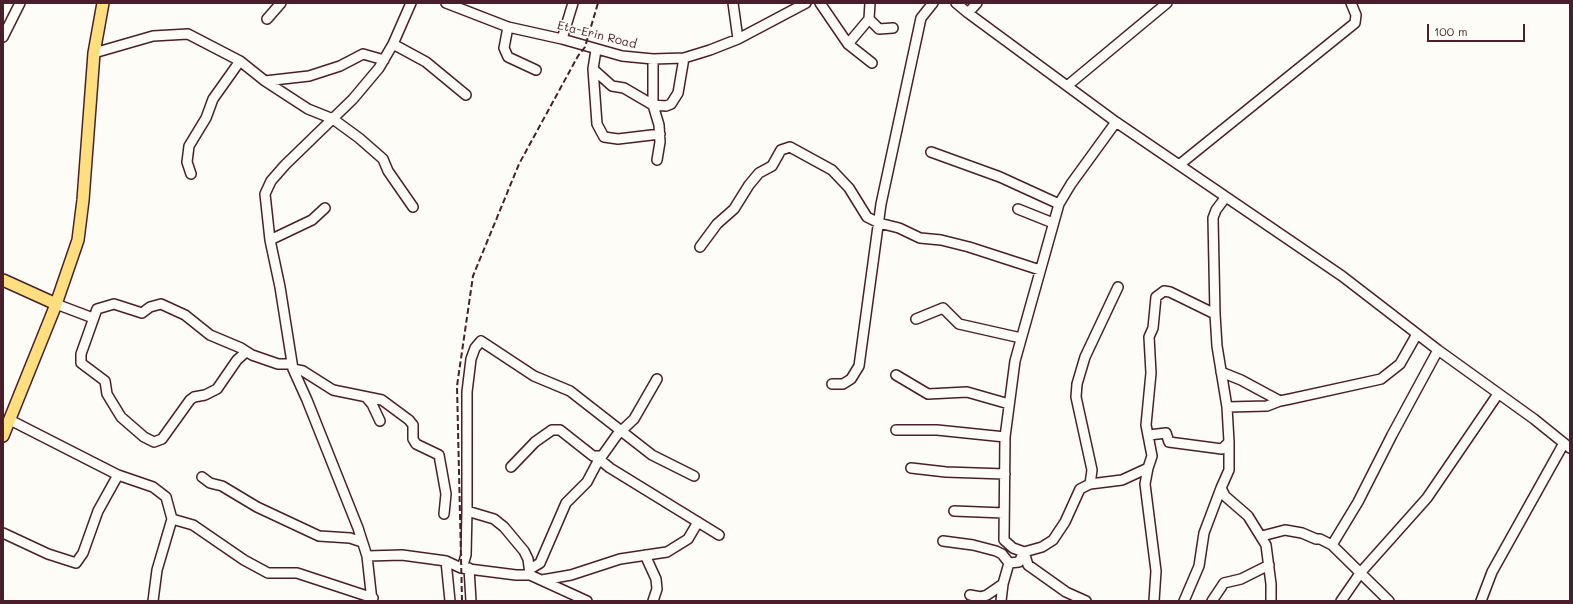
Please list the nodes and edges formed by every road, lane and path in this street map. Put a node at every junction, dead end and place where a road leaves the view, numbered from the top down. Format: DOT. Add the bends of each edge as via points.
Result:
graph roads {
  1 [pos="20,3"];
  2 [pos="97,3"];
  3 [pos="103,3"];
  4 [pos="281,3"];
  5 [pos="411,3"];
  6 [pos="446,3"];
  7 [pos="573,3"];
  8 [pos="733,3"];
  9 [pos="806,3"];
  10 [pos="820,3"];
  11 [pos="870,3"];
  12 [pos="933,3"];
  13 [pos="956,3"];
  14 [pos="977,3"];
  15 [pos="1167,3"];
  16 [pos="1351,3"];
  17 [pos="968,13"];
  18 [pos="267,19"];
  19 [pos="869,19"];
  20 [pos="508,27"];
  21 [pos="893,28"];
  22 [pos="3,37"];
  23 [pos="562,39"];
  24 [pos="738,39"];
  25 [pos="393,44"];
  26 [pos="848,44"];
  27 [pos="596,50"];
  28 [pos="91,57"];
  29 [pos="684,58"];
  30 [pos="653,60"];
  31 [pos="240,61"];
  32 [pos="872,63"];
  33 [pos="382,64"];
  34 [pos="592,69"];
  35 [pos="536,70"];
  36 [pos="265,80"];
  37 [pos="1067,86"];
  38 [pos="466,94"];
  39 [pos="653,105"];
  40 [pos="333,120"];
  41 [pos="1116,122"];
  42 [pos="660,134"];
  43 [pos="931,152"];
  44 [pos="657,160"];
  45 [pos="1179,165"];
  46 [pos="191,174"];
  47 [pos="1225,198"];
  48 [pos="1059,204"];
  49 [pos="413,207"];
  50 [pos="325,208"];
  51 [pos="1018,209"];
  52 [pos="1053,223"];
  53 [pos="879,224"];
  54 [pos="270,240"];
  55 [pos="700,247"];
  56 [pos="1040,270"];
  57 [pos="3,280"];
  58 [pos="1118,287"];
  59 [pos="53,303"];
  60 [pos="1214,314"];
  61 [pos="93,318"];
  62 [pos="916,319"];
  63 [pos="1417,334"];
  64 [pos="1021,338"];
  65 [pos="1438,350"];
  66 [pos="246,352"];
  67 [pos="293,367"];
  68 [pos="1221,372"];
  69 [pos="896,375"];
  70 [pos="657,378"];
  71 [pos="832,384"];
  72 [pos="1498,394"];
  73 [pos="366,397"];
  74 [pos="1280,401"];
  75 [pos="1009,404"];
  76 [pos="1227,407"];
  77 [pos="6,420"];
  78 [pos="380,421"];
  79 [pos="896,430"];
  80 [pos="621,431"];
  81 [pos="1149,435"];
  82 [pos="3,436"];
  83 [pos="1005,437"];
  84 [pos="1229,442"];
  85 [pos="1567,445"];
  86 [pos="601,458"];
  87 [pos="511,467"];
  88 [pos="911,468"];
  89 [pos="1148,468"];
  90 [pos="1005,474"];
  91 [pos="118,475"];
  92 [pos="694,476"];
  93 [pos="202,477"];
  94 [pos="1090,484"];
  95 [pos="1221,488"];
  96 [pos="467,511"];
  97 [pos="954,511"];
  98 [pos="1004,513"];
  99 [pos="444,514"];
  100 [pos="172,519"];
  101 [pos="698,522"];
  102 [pos="3,533"];
  103 [pos="719,535"];
  104 [pos="1262,536"];
  105 [pos="943,541"];
  106 [pos="362,542"];
  107 [pos="1332,545"];
  108 [pos="1024,552"];
  109 [pos="645,554"];
  110 [pos="367,556"];
  111 [pos="446,561"];
  112 [pos="1009,563"];
  113 [pos="1268,565"];
  114 [pos="466,568"];
  115 [pos="530,572"];
  116 [pos="1361,572"];
  117 [pos="542,580"];
  118 [pos="1003,584"];
  119 [pos="970,595"];
  120 [pos="987,595"];
  121 [pos="372,599"];
  122 [pos="1156,599"];
  123 [pos="153,601"];
  124 [pos="450,601"];
  125 [pos="471,601"];
  126 [pos="586,601"];
  127 [pos="653,601"];
  128 [pos="1000,601"];
  129 [pos="1086,601"];
  130 [pos="1184,601"];
  131 [pos="1212,601"];
  132 [pos="1271,601"];
  133 [pos="1341,601"];
  134 [pos="1389,601"];
  135 [pos="1481,601"];
  1 -- 22 [label="street"];
  2 -- 28 [label="main road"];
  3 -- 28 [label="main road"];
  4 -- 18 [label="street"];
  5 -- 25 [label="street"];
  6 -- 20 [label="street, Eta-Erin Road"];
  7 -- 23 [label="street"];
  8 -- 24 [label="street"];
  9 -- 24 [label="street, Eta-Erin Road"];
  10 -- 26 [label="street"];
  11 -- 19 [label="street"];
  12 -- 53 [label="street" via="921,18 881,204"];
  13 -- 17 [label="street"];
  14 -- 17 [label="street"];
  15 -- 37 [label="street"];
  16 -- 45 [label="street" via="1356,15 1355,23"];
  17 -- 37 [label="street"];
  19 -- 21 [label="street" via="880,29"];
  19 -- 26 [label="street"];
  20 -- 23 [label="street, Eta-Erin Road"];
  20 -- 35 [label="street" via="504,48 508,57"];
  23 -- 27 [label="street, Eta-Erin Road"];
  24 -- 29 [label="street, Eta-Erin Road"];
  25 -- 33 [label="street"];
  25 -- 38 [label="street" via="426,62"];
  26 -- 32 [label="street"];
  27 -- 30 [label="street, Eta-Erin Road"];
  27 -- 34 [label="street"];
  28 -- 31 [label="street" via="153,36 188,34"];
  28 -- 59 [label="main road" via="79,234"];
  29 -- 30 [label="street, Eta-Erin Road"];
  29 -- 39 [label="street" via="680,86 671,104"];
  30 -- 39 [label="street"];
  31 -- 36 [label="street"];
  31 -- 46 [label="street" via="213,99 206,118 189,146 187,162"];
  33 -- 36 [label="street" via="363,54 340,66 310,76"];
  33 -- 40 [label="street"];
  34 -- 39 [label="street" via="612,86 624,88"];
  34 -- 42 [label="street" via="598,124 604,137 618,139"];
  36 -- 40 [label="street" via="308,109"];
  37 -- 41 [label="street"];
  39 -- 42 [label="street"];
  40 -- 49 [label="street" via="383,159 388,171"];
  40 -- 54 [label="street" via="271,181 265,194"];
  41 -- 45 [label="street"];
  41 -- 48 [label="street"];
  42 -- 44 [label="street"];
  43 -- 48 [label="street" via="1000,177"];
  45 -- 47 [label="street"];
  47 -- 60 [label="street" via="1213,218"];
  47 -- 63 [label="street" via="1342,276"];
  48 -- 52 [label="street"];
  50 -- 54 [label="street" via="312,220"];
  51 -- 52 [label="street"];
  52 -- 56 [label="street"];
  53 -- 55 [label="street" via="867,217 849,188 832,170 790,147 781,150 772,166 759,173 734,209 717,224"];
  53 -- 56 [label="street" via="899,228 920,238 969,247"];
  53 -- 71 [label="street" via="859,366 851,380 843,384"];
  54 -- 67 [label="street"];
  56 -- 64 [label="street"];
  57 -- 59 [label="main road"];
  58 -- 94 [label="street" via="1085,357 1077,384 1076,397 1092,470"];
  59 -- 61 [label="street"];
  59 -- 77 [label="main road"];
  60 -- 68 [label="street"];
  60 -- 81 [label="street" via="1170,292 1164,292 1156,297 1153,328 1149,338 1151,373 1146,425"];
  61 -- 66 [label="street" via="97,309 114,304 142,313 161,304 185,316 210,335"];
  61 -- 66 [label="street" via="81,354 82,363 105,381 107,394 121,418 149,441 162,439 194,396 205,395 217,389 237,360"];
  62 -- 64 [label="street" via="943,308 959,324"];
  63 -- 65 [label="street"];
  63 -- 74 [label="street" via="1400,364 1381,380"];
  64 -- 75 [label="street"];
  65 -- 72 [label="street"];
  65 -- 107 [label="street" via="1358,502"];
  66 -- 67 [label="street"];
  67 -- 73 [label="street" via="333,390"];
  67 -- 106 [label="street" via="340,480"];
  68 -- 74 [label="street"];
  68 -- 76 [label="street"];
  69 -- 75 [label="street" via="928,394 967,392"];
  70 -- 80 [label="street" via="634,419"];
  72 -- 85 [label="street"];
  72 -- 116 [label="street" via="1427,498"];
  73 -- 78 [label="street"];
  73 -- 99 [label="street" via="382,400 409,420 413,424 413,439 416,444 439,455 446,494"];
  74 -- 76 [label="street" via="1267,406"];
  75 -- 83 [label="street"];
  76 -- 84 [label="street"];
  77 -- 82 [label="main road"];
  77 -- 91 [label="street"];
  79 -- 83 [label="street" via="937,430"];
  80 -- 86 [label="street"];
  80 -- 92 [label="street" via="652,454"];
  80 -- 96 [label="street" via="570,391 534,376 481,341 471,359 467,392"];
  81 -- 84 [label="street" via="1166,432 1169,442 1222,450"];
  81 -- 89 [label="street" via="1152,456"];
  83 -- 90 [label="street"];
  84 -- 95 [label="street" via="1229,470"];
  85 -- 135 [label="street" via="1492,572"];
  86 -- 87 [label="street" via="593,456 560,430 552,430 535,442"];
  86 -- 101 [label="street" via="610,468"];
  86 -- 115 [label="street" via="587,482 566,503 540,563"];
  88 -- 90 [label="street"];
  89 -- 94 [label="street" via="1122,480"];
  89 -- 122 [label="street" via="1145,484 1156,571"];
  90 -- 98 [label="street"];
  91 -- 100 [label="street" via="153,487 166,497"];
  91 -- 102 [label="street" via="98,511 83,553 76,563 48,554"];
  93 -- 106 [label="street" via="257,507 319,536 350,538"];
  94 -- 108 [label="street" via="1080,489 1065,522 1053,540 1042,547"];
  95 -- 104 [label="street" via="1225,496 1248,516"];
  95 -- 130 [label="street" via="1204,533 1199,566"];
  96 -- 114 [label="street"];
  96 -- 115 [label="street" via="494,519 504,527 524,551"];
  97 -- 98 [label="street"];
  98 -- 108 [label="street" via="1004,540 1013,548"];
  100 -- 121 [label="street" via="193,525 268,573 297,573"];
  100 -- 123 [label="street" via="157,570"];
  101 -- 103 [label="street"];
  101 -- 109 [label="street" via="688,539 667,552"];
  104 -- 107 [label="street" via="1285,530 1302,533"];
  104 -- 113 [label="street" via="1268,550"];
  105 -- 112 [label="street" via="996,551"];
  106 -- 110 [label="street"];
  107 -- 116 [label="street"];
  108 -- 112 [label="street" via="1019,562"];
  108 -- 129 [label="street" via="1028,565 1066,592"];
  109 -- 117 [label="street" via="571,575"];
  109 -- 127 [label="street" via="656,579 657,588"];
  110 -- 111 [label="street" via="402,555"];
  110 -- 121 [label="street"];
  111 -- 114 [label="street"];
  111 -- 124 [label="street"];
  112 -- 118 [label="street"];
  113 -- 131 [label="street" via="1241,579 1224,583"];
  113 -- 132 [label="street"];
  114 -- 115 [label="street" via="516,575"];
  114 -- 125 [label="street"];
  115 -- 117 [label="street"];
  116 -- 133 [label="street"];
  116 -- 134 [label="street"];
  117 -- 126 [label="street"];
  118 -- 120 [label="street"];
  118 -- 128 [label="street"];
  119 -- 120 [label="street"];
  120 -- 128 [label="street"];
}
